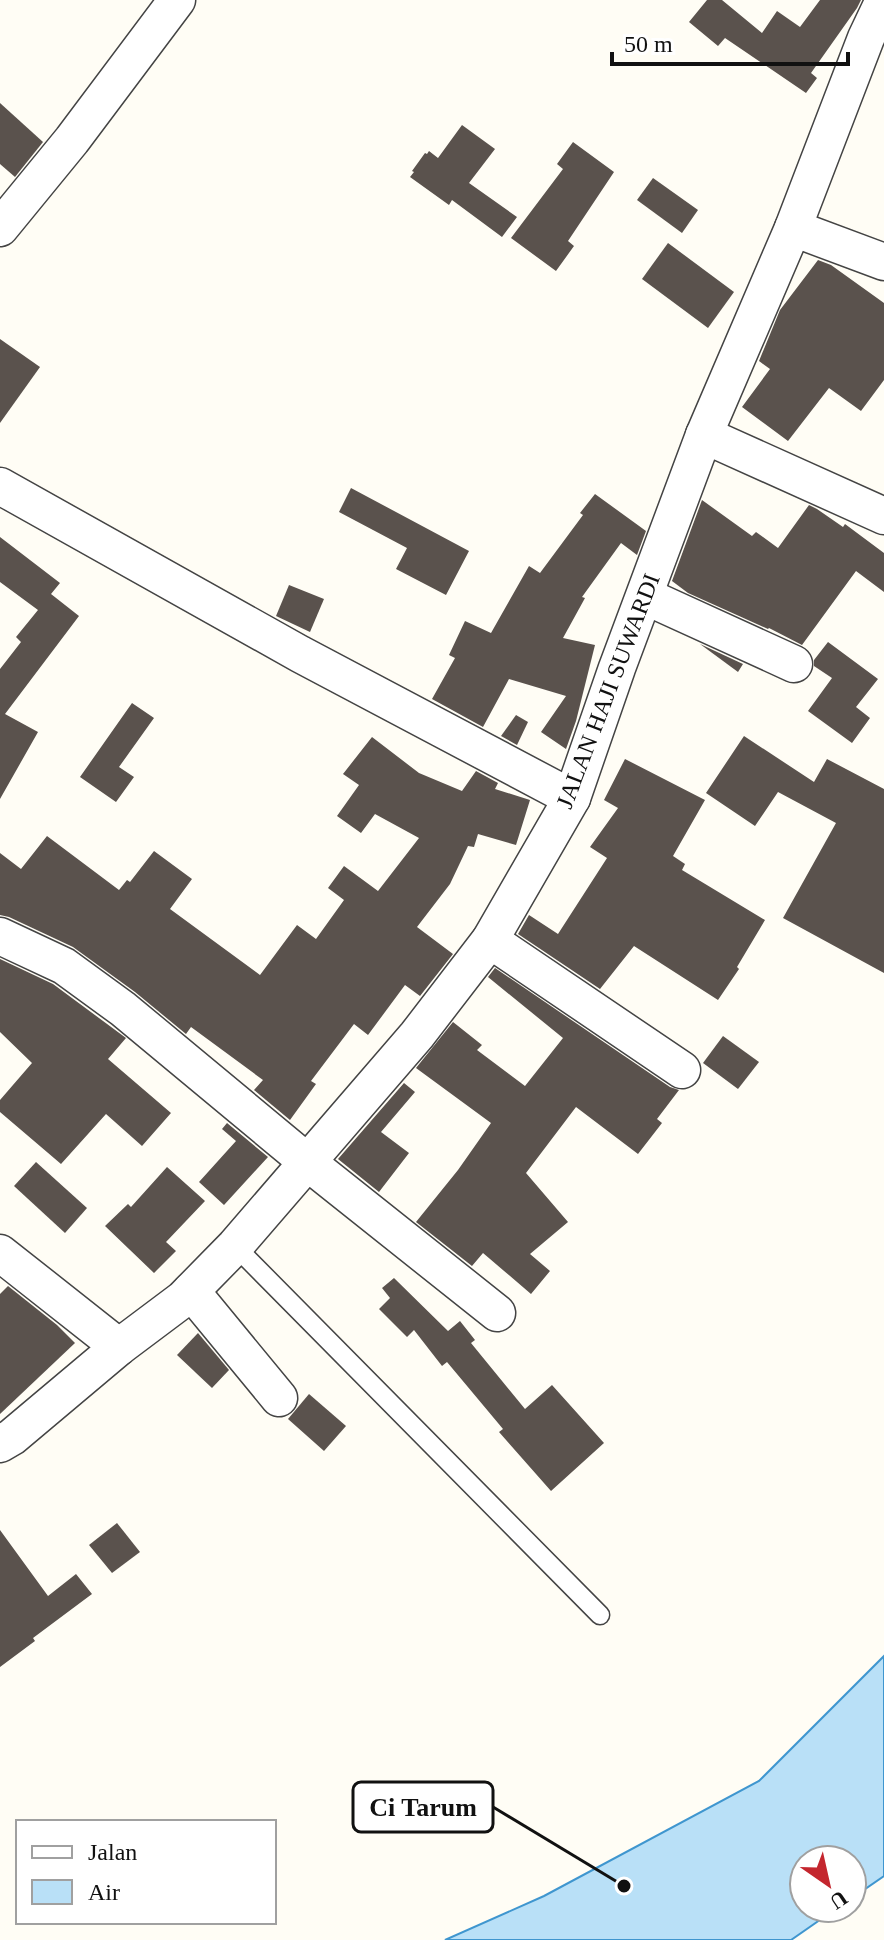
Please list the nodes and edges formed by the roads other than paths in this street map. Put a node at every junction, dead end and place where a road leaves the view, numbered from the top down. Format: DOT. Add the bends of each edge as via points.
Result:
graph roads {
  1 [pos="177,0"];
  2 [pos="884,0"];
  3 [pos="875,42"];
  4 [pos="0,228"];
  5 [pos="793,228"];
  6 [pos="884,262"];
  7 [pos="704,435"];
  8 [pos="0,486"];
  9 [pos="884,516"];
  10 [pos="645,596"];
  11 [pos="794,664"];
  12 [pos="572,798"];
  13 [pos="0,936"];
  14 [pos="490,940"];
  15 [pos="682,1070"];
  16 [pos="306,1161"];
  17 [pos="235,1246"];
  18 [pos="0,1253"];
  19 [pos="191,1291"];
  20 [pos="497,1313"];
  21 [pos="119,1347"];
  22 [pos="279,1398"];
  23 [pos="4,1435"];
  24 [pos="600,1615"];
  1 -- 4 [label="street"];
  2 -- 3 [label="street, JALAN HAJI SUWARDI"];
  3 -- 5 [label="street, JALAN HAJI SUWARDI"];
  5 -- 6 [label="street"];
  5 -- 7 [label="street, JALAN HAJI SUWARDI"];
  7 -- 9 [label="street"];
  7 -- 10 [label="street, JALAN HAJI SUWARDI"];
  8 -- 12 [label="street"];
  10 -- 11 [label="street"];
  10 -- 12 [label="street, JALAN HAJI SUWARDI"];
  12 -- 14 [label="street, JALAN HAJI SUWARDI"];
  13 -- 16 [label="street" via="64,966 123,1009"];
  14 -- 15 [label="street"];
  14 -- 16 [label="street, JALAN HAJI SUWARDI" via="417,1035"];
  16 -- 17 [label="street, JALAN HAJI SUWARDI"];
  16 -- 20 [label="street"];
  17 -- 19 [label="street, JALAN HAJI SUWARDI"];
  17 -- 24 [label="lane"];
  18 -- 21 [label="street"];
  19 -- 21 [label="street, JALAN HAJI SUWARDI"];
  19 -- 22 [label="street"];
  21 -- 23 [label="street, JALAN HAJI SUWARDI"];
}
